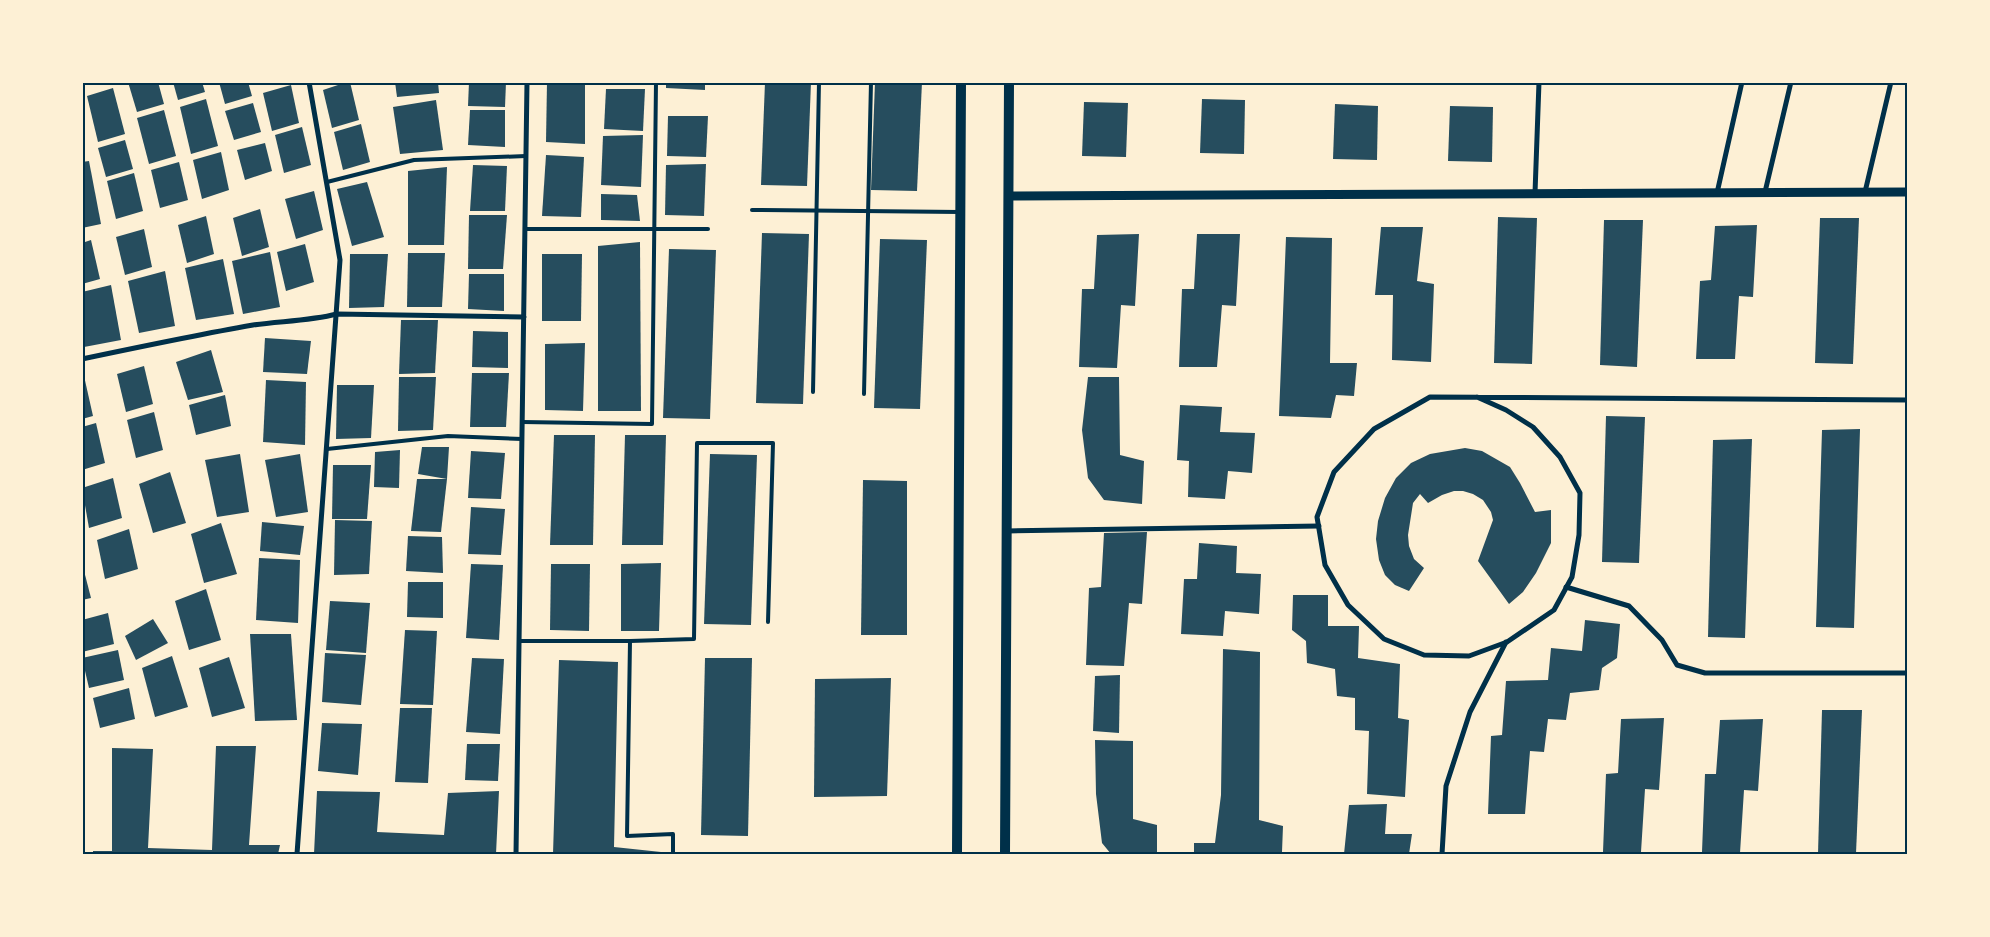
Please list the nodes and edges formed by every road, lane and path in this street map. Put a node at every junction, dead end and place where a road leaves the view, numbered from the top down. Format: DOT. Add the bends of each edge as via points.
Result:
graph roads {
  1 [pos="309,82"];
  2 [pos="527,82"];
  3 [pos="656,82"];
  4 [pos="819,82"];
  5 [pos="871,82"];
  6 [pos="961,82"];
  7 [pos="1009,82"];
  8 [pos="1539,82"];
  9 [pos="1742,82"];
  10 [pos="1791,82"];
  11 [pos="1891,82"];
  12 [pos="526,156"];
  13 [pos="327,182"];
  14 [pos="1766,192"];
  15 [pos="1865,192"];
  16 [pos="1908,192"];
  17 [pos="1534,193"];
  18 [pos="1717,193"];
  19 [pos="1009,196"];
  20 [pos="752,210"];
  21 [pos="817,211"];
  22 [pos="869,211"];
  23 [pos="960,212"];
  24 [pos="525,229"];
  25 [pos="654,229"];
  26 [pos="708,229"];
  27 [pos="336,314"];
  28 [pos="524,317"];
  29 [pos="82,359"];
  30 [pos="813,392"];
  31 [pos="864,394"];
  32 [pos="1477,397"];
  33 [pos="1908,400"];
  34 [pos="522,422"];
  35 [pos="522,439"];
  36 [pos="327,449"];
  37 [pos="1319,526"];
  38 [pos="1007,530"];
  39 [pos="1566,587"];
  40 [pos="768,622"];
  41 [pos="519,640"];
  42 [pos="630,641"];
  43 [pos="1507,642"];
  44 [pos="1908,674"];
  45 [pos="297,854"];
  46 [pos="516,854"];
  47 [pos="673,854"];
  48 [pos="957,854"];
  49 [pos="1005,854"];
  50 [pos="1442,854"];
  1 -- 13 [label="street"];
  2 -- 12 [label="street"];
  3 -- 25 [label="lane"];
  4 -- 21 [label="lane"];
  5 -- 22 [label="lane"];
  6 -- 23 [label="main road"];
  7 -- 19 [label="main road"];
  8 -- 17 [label="street"];
  9 -- 18 [label="street"];
  10 -- 14 [label="street"];
  11 -- 15 [label="street"];
  12 -- 13 [label="lane" via="414,160"];
  12 -- 24 [label="street"];
  13 -- 27 [label="street" via="340,260"];
  14 -- 15 [label="street"];
  14 -- 18 [label="street"];
  15 -- 16 [label="street"];
  17 -- 18 [label="street"];
  17 -- 19 [label="street"];
  19 -- 38 [label="main road"];
  20 -- 21 [label="lane"];
  21 -- 22 [label="lane"];
  21 -- 30 [label="lane"];
  22 -- 23 [label="lane"];
  22 -- 31 [label="lane"];
  23 -- 48 [label="main road"];
  24 -- 25 [label="lane"];
  24 -- 28 [label="street"];
  25 -- 26 [label="lane"];
  25 -- 34 [label="lane" via="652,424"];
  27 -- 28 [label="street"];
  27 -- 29 [label="street" via="319,319 256,325"];
  27 -- 36 [label="street"];
  28 -- 34 [label="street"];
  32 -- 33 [label="street"];
  32 -- 37 [label="street" via="1430,397 1374,429 1334,472 1318,517"];
  32 -- 39 [label="street" via="1533,426 1560,457 1580,493 1579,535 1572,577"];
  34 -- 35 [label="street"];
  35 -- 36 [label="lane" via="448,436"];
  35 -- 41 [label="street"];
  36 -- 45 [label="street"];
  37 -- 38 [label="street"];
  37 -- 43 [label="street" via="1325,565 1348,605 1384,639 1424,655 1469,656"];
  38 -- 49 [label="main road"];
  39 -- 43 [label="street" via="1554,610"];
  39 -- 44 [label="street" via="1629,606 1662,640 1677,665 1705,673"];
  40 -- 42 [label="lane" via="772,442 697,443 694,639"];
  41 -- 42 [label="lane"];
  41 -- 46 [label="street"];
  42 -- 47 [label="lane" via="627,836 674,834"];
  43 -- 50 [label="street" via="1470,712 1446,786"];
}
